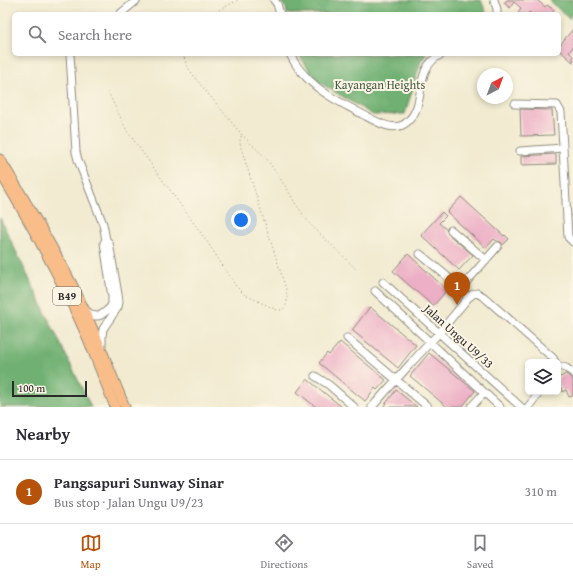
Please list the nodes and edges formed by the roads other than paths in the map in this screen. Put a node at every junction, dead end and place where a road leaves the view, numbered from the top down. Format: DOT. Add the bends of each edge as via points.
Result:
graph roads {
  1 [pos="137,0"];
  2 [pos="274,0"];
  3 [pos="494,0"];
  4 [pos="122,12"];
  5 [pos="279,12"];
  6 [pos="499,12"];
  7 [pos="73,56"];
  8 [pos="291,56"];
  9 [pos="438,56"];
  10 [pos="515,104"];
  11 [pos="563,148"];
  12 [pos="520,151"];
  13 [pos="0,158"];
  14 [pos="0,172"];
  15 [pos="451,230"];
  16 [pos="106,240"];
  17 [pos="573,242"];
  18 [pos="498,246"];
  19 [pos="420,254"];
  20 [pos="486,260"];
  21 [pos="383,282"];
  22 [pos="461,288"];
  23 [pos="375,291"];
  24 [pos="468,298"];
  25 [pos="82,306"];
  26 [pos="439,333"];
  27 [pos="347,338"];
  28 [pos="430,342"];
  29 [pos="102,352"];
  30 [pos="554,359"];
  31 [pos="561,367"];
  32 [pos="573,373"];
  33 [pos="315,376"];
  34 [pos="396,379"];
  35 [pos="484,393"];
  36 [pos="538,395"];
  37 [pos="115,407"];
  38 [pos="125,407"];
  39 [pos="354,407"];
  40 [pos="372,407"];
  41 [pos="428,407"];
  42 [pos="471,407"];
  43 [pos="500,407"];
  44 [pos="521,407"];
  45 [pos="528,407"];
  1 -- 4 [label="street"];
  2 -- 5 [label="street"];
  3 -- 6 [label="street"];
  7 -- 16 [label="street" via="76,152"];
  8 -- 9 [label="street" via="308,79 336,101 370,119 395,127 408,122 414,113 419,103 423,75"];
  10 -- 11 [label="street" via="558,105 561,112"];
  11 -- 12 [label="street"];
  11 -- 17 [label="street" via="568,237"];
  13 -- 25 [label="main road, B49" via="54,248"];
  14 -- 37 [label="main road, B49" via="71,304"];
  15 -- 20 [label="street"];
  16 -- 25 [label="street" via="104,243 112,304 99,316 94,316"];
  16 -- 29 [label="street" via="109,243 118,307 103,329"];
  18 -- 20 [label="street"];
  19 -- 22 [label="street"];
  20 -- 22 [label="street"];
  21 -- 26 [label="street, Jalan Ungu U9/33"];
  22 -- 24 [label="street"];
  23 -- 28 [label="street"];
  24 -- 26 [label="street"];
  24 -- 30 [label="street" via="476,293 484,297"];
  25 -- 29 [label="main road, B49"];
  26 -- 28 [label="street"];
  26 -- 44 [label="street, Jalan Ungu U9/33"];
  27 -- 34 [label="street"];
  28 -- 34 [label="street"];
  28 -- 35 [label="street"];
  29 -- 38 [label="main road, B49"];
  31 -- 32 [label="street"];
  33 -- 39 [label="street"];
  34 -- 40 [label="street"];
  34 -- 41 [label="street"];
  35 -- 42 [label="street"];
  35 -- 43 [label="street"];
  36 -- 45 [label="street"];
}
